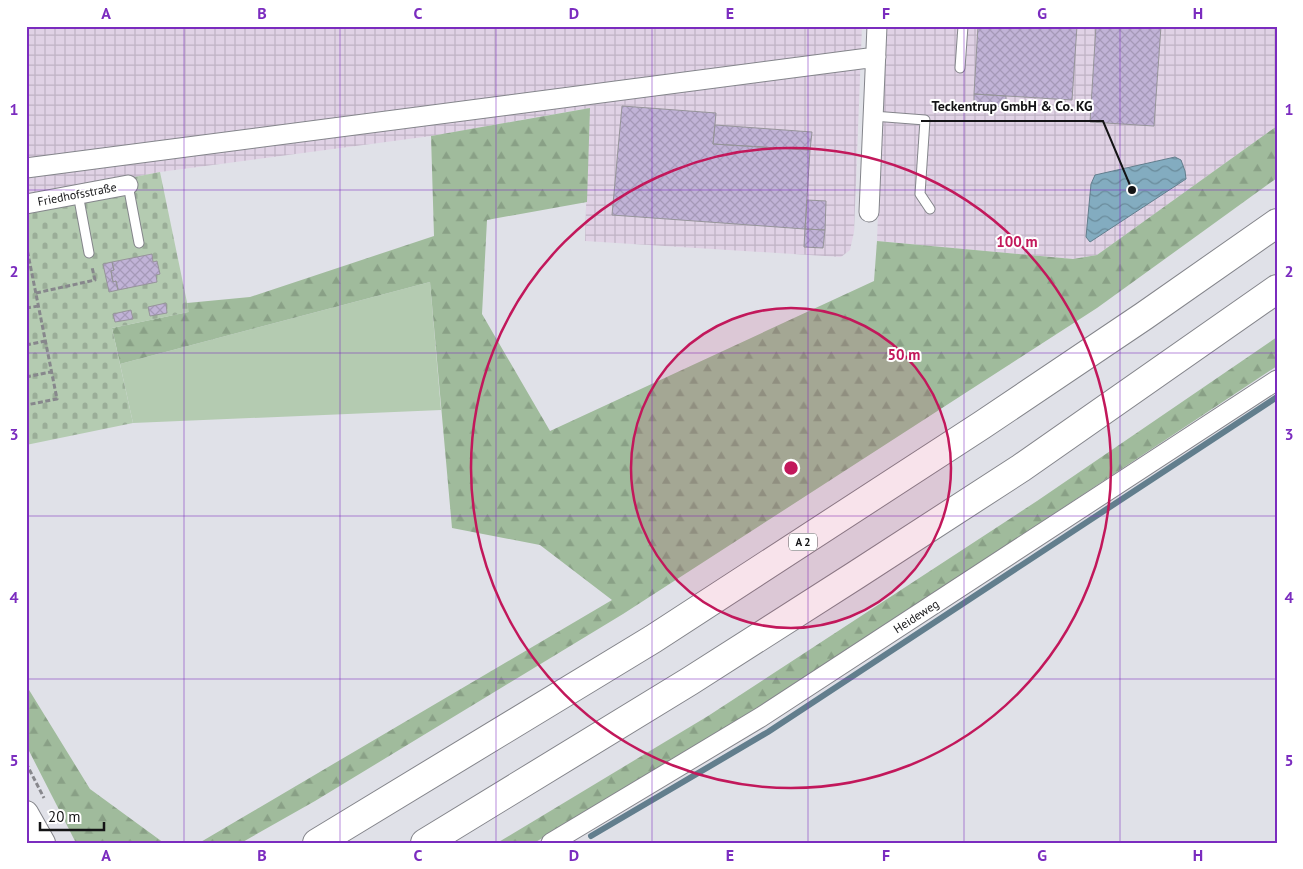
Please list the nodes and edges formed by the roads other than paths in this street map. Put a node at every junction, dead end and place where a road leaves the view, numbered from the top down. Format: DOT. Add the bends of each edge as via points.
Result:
graph roads {
  1 [pos="877,26"];
  2 [pos="963,26"];
  3 [pos="876,57"];
  4 [pos="960,68"];
  5 [pos="873,116"];
  6 [pos="26,168"];
  7 [pos="128,185"];
  8 [pos="78,194"];
  9 [pos="26,204"];
  10 [pos="930,209"];
  11 [pos="869,212"];
  12 [pos="1277,223"];
  13 [pos="140,243"];
  14 [pos="89,253"];
  15 [pos="1277,289"];
  16 [pos="1277,380"];
  17 [pos="26,813"];
  18 [pos="43,843"];
  19 [pos="317,843"];
  20 [pos="424,843"];
  21 [pos="551,843"];
  1 -- 3 [label="street"];
  2 -- 4 [label="lane"];
  3 -- 5 [label="street"];
  3 -- 6 [label="street"];
  5 -- 10 [label="lane" via="925,120 920,194"];
  5 -- 11 [label="street"];
  7 -- 8 [label="street, Friedhofsstraße"];
  7 -- 13 [label="lane"];
  8 -- 9 [label="street, Friedhofsstraße"];
  8 -- 14 [label="lane"];
  12 -- 19 [label="highway, A 2" via="990,420 670,628"];
  15 -- 20 [label="highway" via="1020,468 864,570 690,681"];
  16 -- 21 [label="street, Heideweg" via="761,717"];
  17 -- 18 [label="street"];
}
